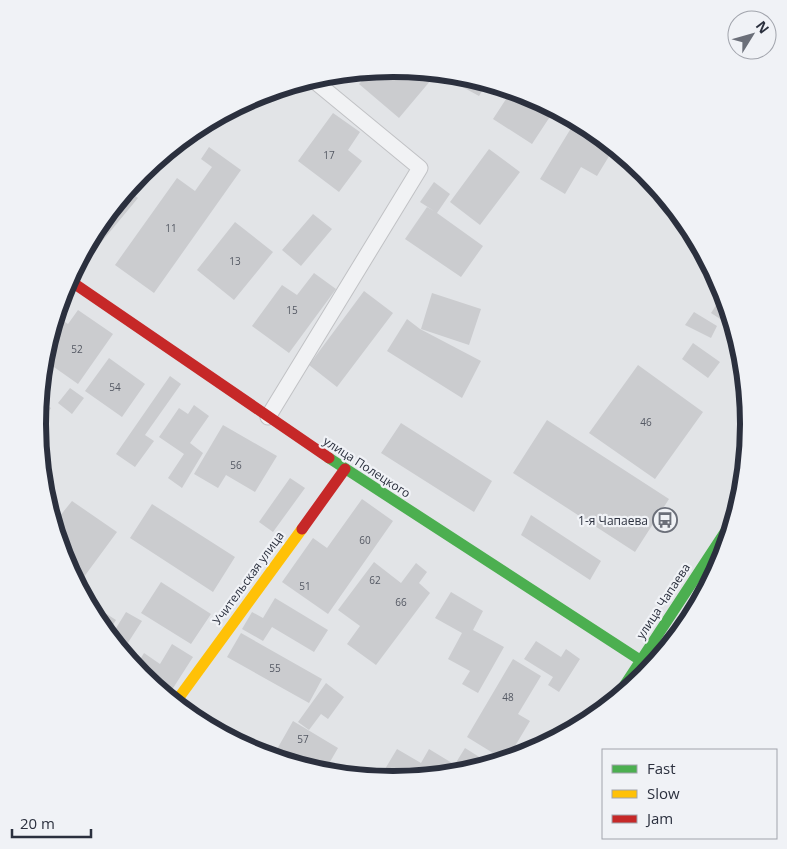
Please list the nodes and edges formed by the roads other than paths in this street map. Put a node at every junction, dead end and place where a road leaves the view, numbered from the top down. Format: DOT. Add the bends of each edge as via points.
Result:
graph roads {
  1 [pos="320,85"];
  2 [pos="76,285"];
  3 [pos="268,417"];
  4 [pos="345,468"];
  5 [pos="722,535"];
  6 [pos="640,660"];
  7 [pos="648,661"];
  8 [pos="626,682"];
  9 [pos="179,698"];
  1 -- 3 [label="lane" via="420,168"];
  2 -- 3 [label="street, улица Полецкого"];
  3 -- 4 [label="street, улица Полецкого"];
  4 -- 6 [label="street, улица Полецкого"];
  4 -- 9 [label="street, Учительская улица"];
  5 -- 6 [label="street, улица Чапаева"];
  6 -- 7 [label="street, улица Полецкого"];
  6 -- 8 [label="street, улица Чапаева"];
}
